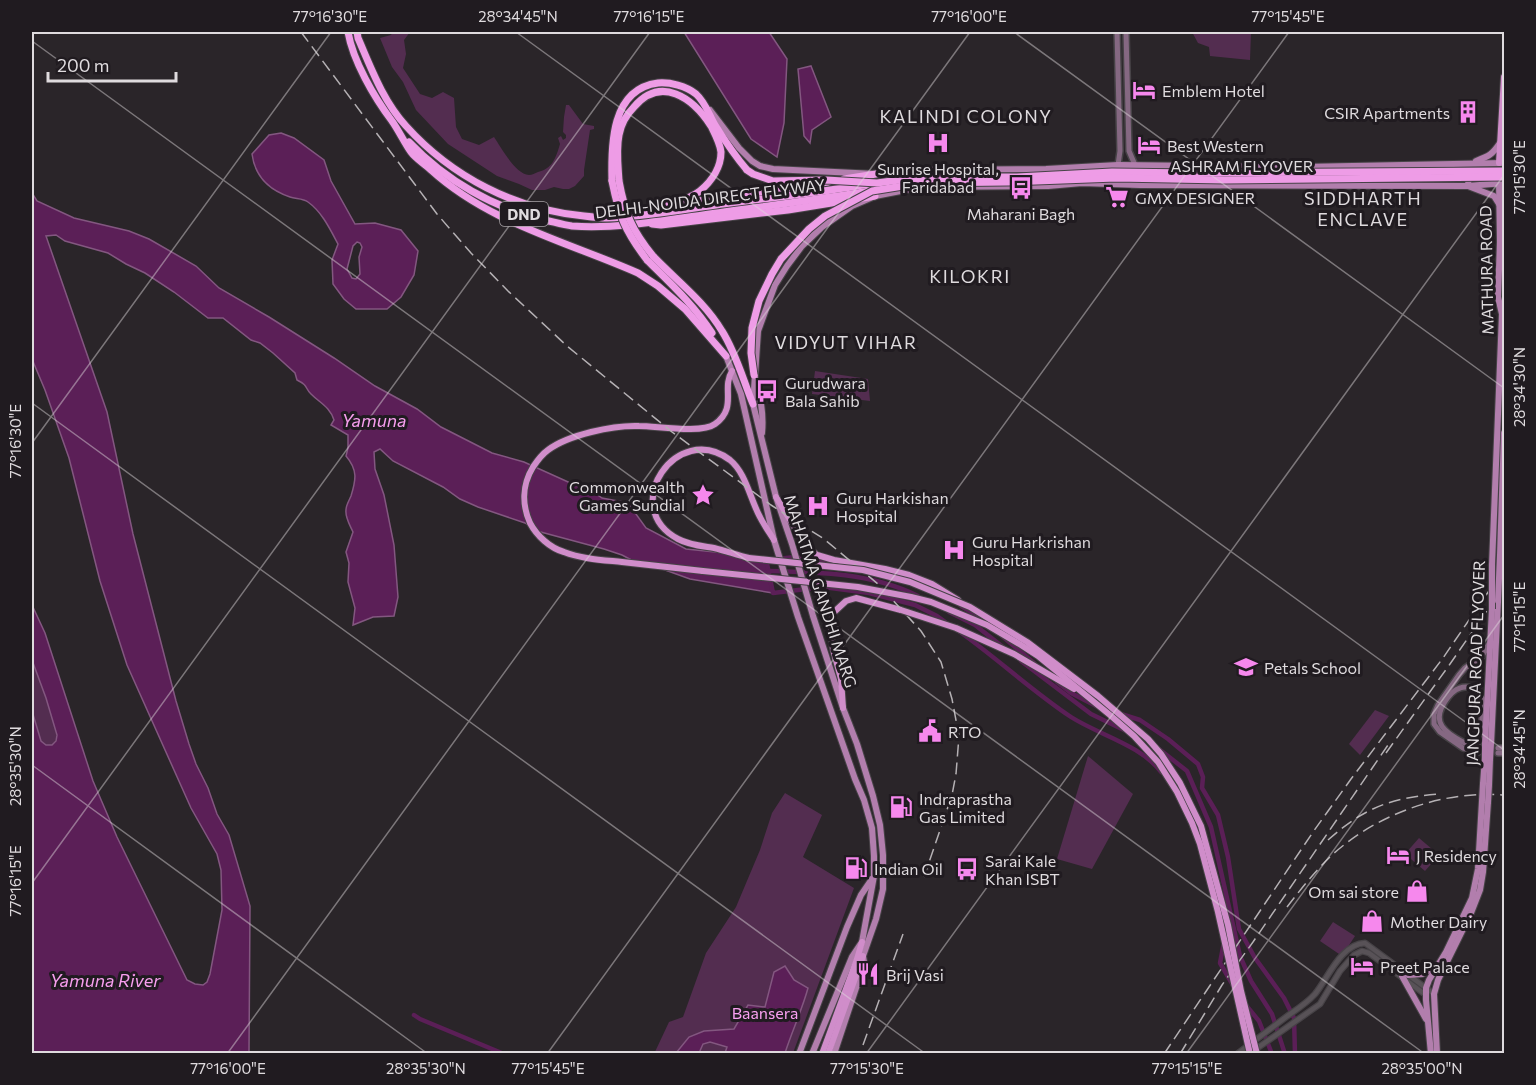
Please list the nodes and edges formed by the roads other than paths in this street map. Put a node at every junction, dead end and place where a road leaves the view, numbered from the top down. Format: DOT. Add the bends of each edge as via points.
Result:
graph roads {
  1 [pos="348,32"];
  2 [pos="357,32"];
  3 [pos="1117,32"];
  4 [pos="1126,32"];
  5 [pos="1504,77"];
  6 [pos="706,105"];
  7 [pos="399,131"];
  8 [pos="1500,142"];
  9 [pos="1470,163"];
  10 [pos="1502,163"];
  11 [pos="1118,165"];
  12 [pos="1135,165"];
  13 [pos="1444,165"];
  14 [pos="1218,167"];
  15 [pos="1018,170"];
  16 [pos="1504,171"];
  17 [pos="876,174"];
  18 [pos="615,181"];
  19 [pos="1503,181"];
  20 [pos="877,183"];
  21 [pos="1218,185"];
  22 [pos="1018,186"];
  23 [pos="1444,186"];
  24 [pos="1468,186"];
  25 [pos="873,193"];
  26 [pos="1499,205"];
  27 [pos="646,209"];
  28 [pos="673,215"];
  29 [pos="606,218"];
  30 [pos="639,223"];
  31 [pos="650,258"];
  32 [pos="1503,297"];
  33 [pos="1502,314"];
  34 [pos="726,356"];
  35 [pos="1500,358"];
  36 [pos="732,371"];
  37 [pos="754,375"];
  38 [pos="753,404"];
  39 [pos="1504,433"];
  40 [pos="761,438"];
  41 [pos="776,497"];
  42 [pos="775,543"];
  43 [pos="970,607"];
  44 [pos="1491,640"];
  45 [pos="1095,702"];
  46 [pos="843,708"];
  47 [pos="1437,723"];
  48 [pos="1486,736"];
  49 [pos="1478,749"];
  50 [pos="874,876"];
  51 [pos="862,942"];
  52 [pos="863,956"];
  53 [pos="1439,963"];
  54 [pos="1405,975"];
  55 [pos="1426,991"];
  56 [pos="847,994"];
  57 [pos="1434,997"];
  58 [pos="1427,1022"];
  59 [pos="1252,1042"];
  60 [pos="1247,1047"];
  61 [pos="799,1053"];
  62 [pos="812,1053"];
  63 [pos="822,1053"];
  64 [pos="828,1053"];
  65 [pos="834,1053"];
  66 [pos="1237,1053"];
  67 [pos="1253,1053"];
  68 [pos="1431,1053"];
  69 [pos="1437,1053"];
  1 -- 7 [label="highway" via="376,100"];
  2 -- 29 [label="highway" via="381,91 405,125 436,155 470,179 510,199 566,214"];
  3 -- 11 [label="main road"];
  4 -- 12 [label="main road" via="1129,151"];
  5 -- 8 [label="highway, MATHURA ROAD"];
  6 -- 17 [label="main road" via="739,148 760,166"];
  6 -- 18 [label="highway" via="689,90 670,84 653,84 637,91 617,118 612,147"];
  6 -- 20 [label="highway, bridge" via="726,143 753,174 773,180"];
  7 -- 30 [label="highway, DELHI-NOIDA DIRECT FLYWAY / DND" via="425,158 465,188 505,207 570,226"];
  7 -- 34 [label="highway" via="412,153 466,197 495,214 638,273 658,286 685,309"];
  8 -- 9 [label="main road" via="1490,156"];
  8 -- 10 [label="highway, MATHURA ROAD"];
  9 -- 10 [label="main road"];
  9 -- 13 [label="main road"];
  9 -- 24 [label="main road"];
  10 -- 19 [label="main road, MATHURA ROAD"];
  11 -- 12 [label="main road"];
  11 -- 15 [label="main road"];
  12 -- 14 [label="main road"];
  13 -- 14 [label="main road"];
  13 -- 23 [label="main road"];
  14 -- 21 [label="main road"];
  15 -- 17 [label="main road"];
  15 -- 22 [label="main road"];
  16 -- 20 [label="highway, ASHRAM FLYOVER, bridge" via="1112,172 921,177"];
  17 -- 27 [label="highway"];
  18 -- 27 [label="highway" via="619,133 637,103 649,94 662,92 682,96 695,105 715,133 721,154 718,168 699,192"];
  18 -- 31 [label="highway, bridge"];
  19 -- 24 [label="main road"];
  19 -- 25 [label="highway, ASHRAM FLYOVER, bridge" via="1116,178 922,183"];
  19 -- 26 [label="main road, MATHURA ROAD"];
  20 -- 28 [label="highway, DELHI-NOIDA DIRECT FLYWAY / DND, bridge"];
  21 -- 22 [label="main road"];
  21 -- 23 [label="main road"];
  22 -- 25 [label="main road" via="921,187"];
  23 -- 24 [label="main road"];
  24 -- 26 [label="main road" via="1494,196"];
  25 -- 28 [label="highway, DELHI-NOIDA DIRECT FLYWAY / DND"];
  25 -- 30 [label="highway" via="788,210 661,225"];
  25 -- 37 [label="highway, bridge" via="834,211 809,229 772,274 752,328"];
  26 -- 33 [label="main road, MATHURA ROAD" via="1498,297"];
  27 -- 29 [label="highway"];
  28 -- 29 [label="highway, DELHI-NOIDA DIRECT FLYWAY / DND"];
  28 -- 30 [label="highway, DELHI-NOIDA DIRECT FLYWAY / DND"];
  31 -- 34 [label="highway" via="704,321"];
  31 -- 38 [label="highway" via="712,316 723,332"];
  32 -- 33 [label="main road"];
  33 -- 35 [label="main road, MATHURA ROAD"];
  34 -- 36 [label="main road, MAHATMA GANDHI MARG"];
  35 -- 44 [label="main road, JANGPURA ROAD FLYOVER, bridge"];
  36 -- 42 [label="main road, MAHATMA GANDHI MARG" via="741,394"];
  36 -- 45 [label="highway, bridge" via="728,380 729,402 714,425 690,429 609,428 549,449 530,472 524,490 526,514 534,531 562,552 596,559 858,587 931,602 1012,640"];
  37 -- 38 [label="main road, MAHATMA GANDHI MARG"];
  37 -- 40 [label="main road" via="762,408"];
  38 -- 40 [label="main road, MAHATMA GANDHI MARG"];
  39 -- 57 [label="main road, JANGPURA ROAD FLYOVER, bridge" via="1483,872 1480,890 1438,980"];
  40 -- 41 [label="main road, MAHATMA GANDHI MARG"];
  41 -- 43 [label="highway, bridge" via="806,546 817,555 909,575"];
  41 -- 46 [label="main road, MAHATMA GANDHI MARG, bridge"];
  42 -- 43 [label="highway, bridge" via="737,466 724,456 693,451 666,466 657,479 656,516 678,539 749,558 863,570 910,582"];
  42 -- 50 [label="main road, MAHATMA GANDHI MARG, bridge" via="864,800 872,828"];
  43 -- 67 [label="highway, bridge" via="1027,642 1116,711 1148,739 1180,783 1211,858"];
  44 -- 47 [label="main road" via="1482,656 1465,668 1438,705 1434,714"];
  44 -- 48 [label="main road, JANGPURA ROAD FLYOVER"];
  45 -- 46 [label="highway, bridge" via="1014,654 956,628 856,598 833,613 831,630"];
  45 -- 67 [label="highway, bridge" via="1158,762 1192,823"];
  46 -- 52 [label="main road, MAHATMA GANDHI MARG" via="873,796 883,855 883,889"];
  47 -- 48 [label="main road" via="1452,694 1462,687 1474,688 1482,698"];
  47 -- 49 [label="main road" via="1461,742"];
  48 -- 53 [label="main road, JANGPURA ROAD FLYOVER, bridge" via="1476,879 1472,898"];
  50 -- 51 [label="main road, MAHATMA GANDHI MARG"];
  50 -- 61 [label="main road" via="847,927"];
  51 -- 56 [label="highway"];
  51 -- 62 [label="main road, MAHATMA GANDHI MARG"];
  52 -- 56 [label="highway"];
  52 -- 65 [label="main road, MAHATMA GANDHI MARG" via="862,970"];
  53 -- 54 [label="main road" via="1425,973"];
  53 -- 55 [label="main road"];
  54 -- 55 [label="street"];
  54 -- 58 [label="main road"];
  54 -- 59 [label="street" via="1365,943 1357,943 1331,969 1308,1001"];
  54 -- 67 [label="street" via="1369,953 1354,955 1320,1004"];
  55 -- 57 [label="street"];
  55 -- 58 [label="main road"];
  56 -- 63 [label="highway"];
  56 -- 64 [label="highway"];
  57 -- 69 [label="main road"];
  58 -- 68 [label="main road"];
  59 -- 60 [label="street"];
  59 -- 67 [label="street"];
  60 -- 66 [label="street"];
  60 -- 67 [label="street"];
}
